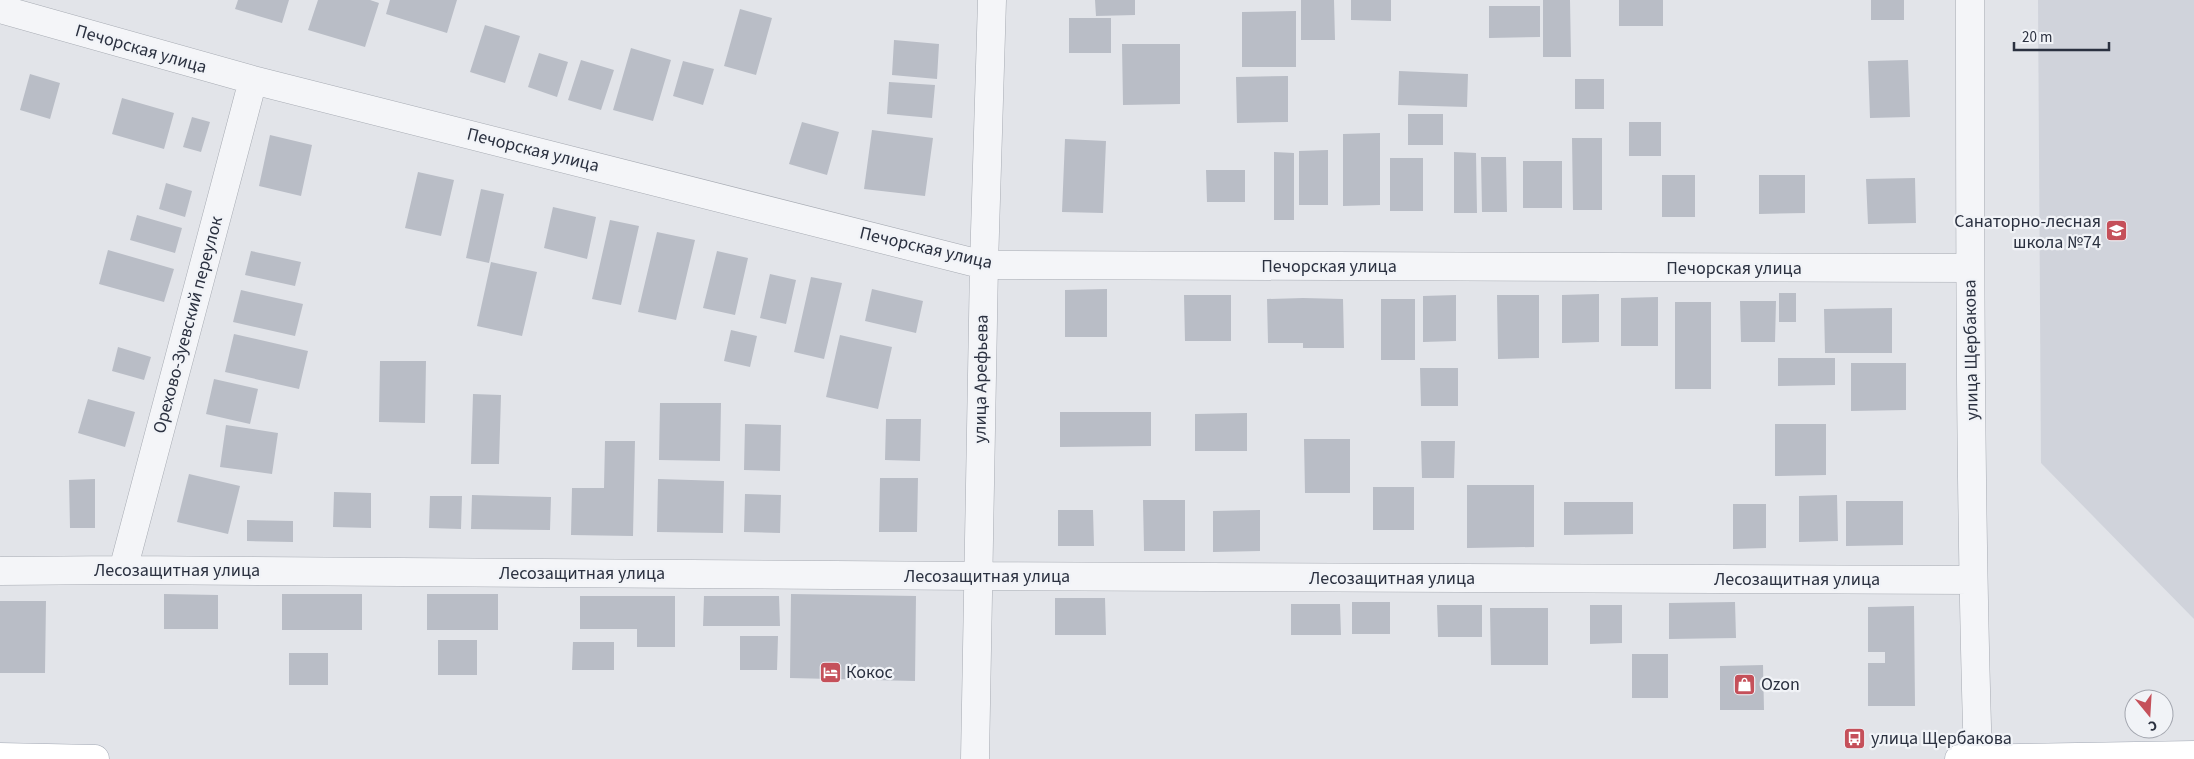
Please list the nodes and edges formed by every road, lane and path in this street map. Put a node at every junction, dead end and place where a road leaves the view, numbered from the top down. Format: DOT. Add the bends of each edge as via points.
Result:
graph roads {
  1 [pos="992,0"];
  2 [pos="1970,0"];
  3 [pos="0,9"];
  4 [pos="253,80"];
  5 [pos="984,265"];
  6 [pos="1970,268"];
  7 [pos="123,570"];
  8 [pos="0,571"];
  9 [pos="977,576"];
  10 [pos="1973,580"];
  11 [pos="2194,755"];
  12 [pos="0,757"];
  13 [pos="95,759"];
  14 [pos="975,759"];
  15 [pos="1959,759"];
  16 [pos="1978,759"];
  1 -- 5 [label="street, улица Арефьева"];
  2 -- 6 [label="street, улица Щербакова"];
  3 -- 4 [label="street, Печорская улица"];
  4 -- 5 [label="street, Печорская улица"];
  4 -- 7 [label="street, Орехово-Зуевский переулок"];
  5 -- 6 [label="street, Печорская улица"];
  5 -- 9 [label="street, улица Арефьева"];
  6 -- 10 [label="street, улица Щербакова"];
  7 -- 8 [label="street, Лесозащитная улица"];
  7 -- 9 [label="street, Лесозащитная улица"];
  9 -- 10 [label="street, Лесозащитная улица"];
  9 -- 14 [label="street, улица Арефьева"];
  10 -- 16 [label="street, улица Щербакова"];
  11 -- 16 [label="main road"];
  12 -- 13 [label="main road"];
  15 -- 16 [label="main road"];
}
